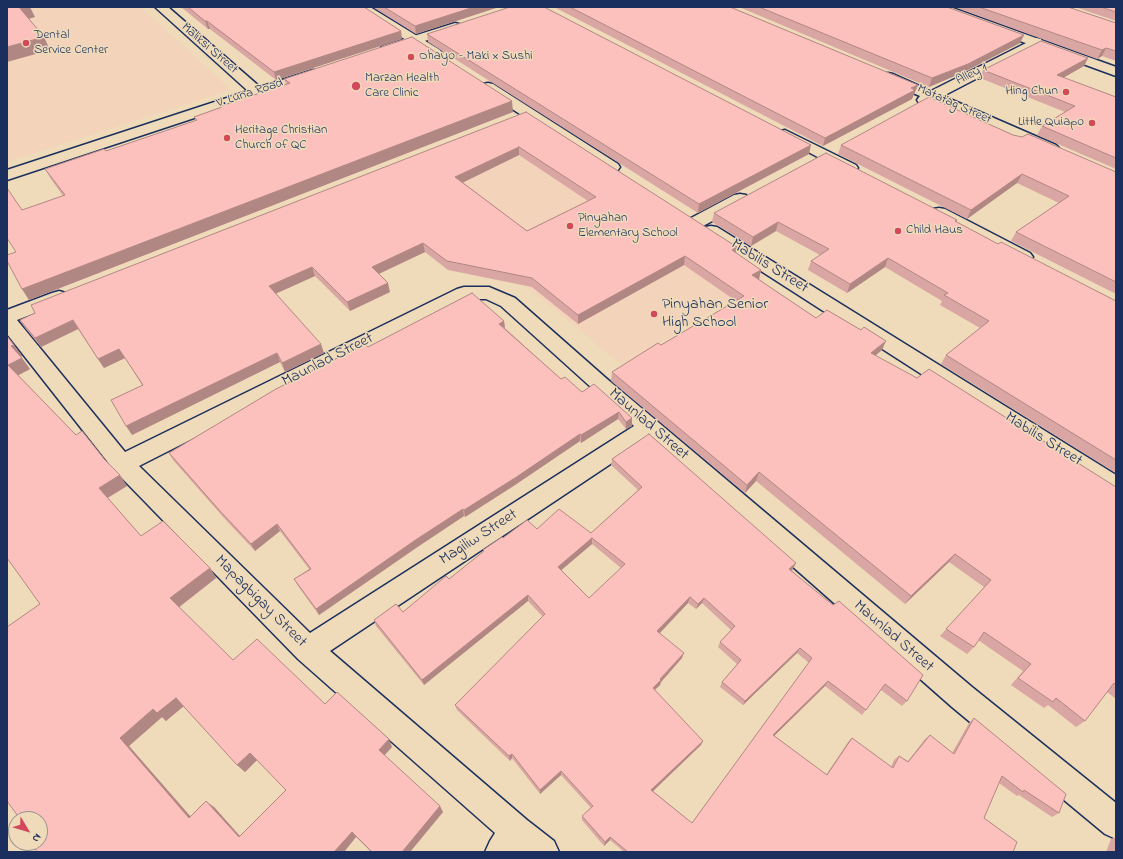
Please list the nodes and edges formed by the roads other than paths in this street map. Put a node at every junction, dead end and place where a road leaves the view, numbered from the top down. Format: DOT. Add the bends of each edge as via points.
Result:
graph roads {
  1 [pos="161,7"];
  2 [pos="362,7"];
  3 [pos="939,7"];
  4 [pos="467,23"];
  5 [pos="414,40"];
  6 [pos="1036,42"];
  7 [pos="377,52"];
  8 [pos="448,62"];
  9 [pos="325,70"];
  10 [pos="875,71"];
  11 [pos="1116,72"];
  12 [pos="474,79"];
  13 [pos="258,92"];
  14 [pos="933,96"];
  15 [pos="912,107"];
  16 [pos="528,113"];
  17 [pos="507,121"];
  18 [pos="769,126"];
  19 [pos="1060,152"];
  20 [pos="860,173"];
  21 [pos="7,175"];
  22 [pos="625,176"];
  23 [pos="751,194"];
  24 [pos="924,206"];
  25 [pos="1038,264"];
  26 [pos="73,291"];
  27 [pos="7,317"];
  28 [pos="7,321"];
  29 [pos="649,427"];
  30 [pos="122,464"];
  31 [pos="1116,487"];
  32 [pos="308,650"];
  33 [pos="1116,823"];
  34 [pos="508,841"];
  35 [pos="544,852"];
  1 -- 13 [label="street, Maliksi Street"];
  2 -- 5 [label="street"];
  3 -- 6 [label="street"];
  4 -- 5 [label="street"];
  5 -- 7 [label="street"];
  5 -- 8 [label="street"];
  6 -- 11 [label="street"];
  6 -- 14 [label="street, Alley 1"];
  9 -- 13 [label="street, V. Luna Road"];
  10 -- 14 [label="street, Matatag Street"];
  12 -- 16 [label="street"];
  13 -- 21 [label="street, V. Luna Road"];
  14 -- 15 [label="street, Alley 1"];
  14 -- 19 [label="street, Matatag Street"];
  16 -- 17 [label="street"];
  16 -- 22 [label="street"];
  18 -- 20 [label="street"];
  23 -- 31 [label="street, Mabilis Street" via="690,218"];
  24 -- 25 [label="street"];
  26 -- 27 [label="street"];
  28 -- 30 [label="street, Mapagbigay Street"];
  29 -- 30 [label="street, Maunlad Street" via="508,302 489,293 464,293"];
  29 -- 32 [label="street, Magiliw Street"];
  29 -- 33 [label="street, Maunlad Street" via="962,697"];
  30 -- 32 [label="street, Mapagbigay Street"];
  32 -- 34 [label="street, Mapagbigay Street"];
  34 -- 35 [label="street, Mapagbigay Street"];
}
